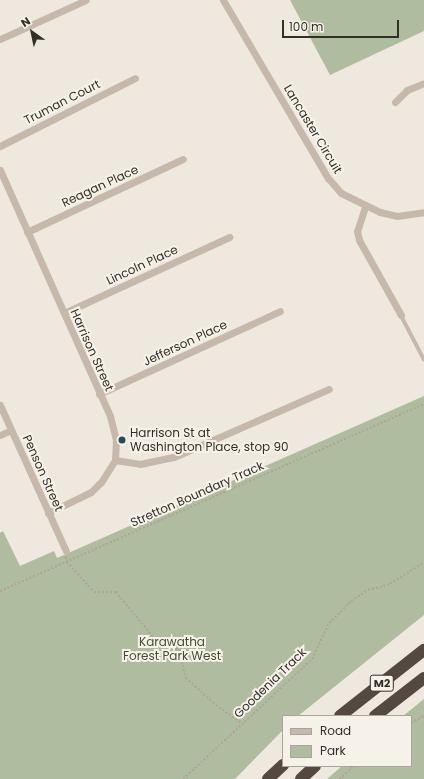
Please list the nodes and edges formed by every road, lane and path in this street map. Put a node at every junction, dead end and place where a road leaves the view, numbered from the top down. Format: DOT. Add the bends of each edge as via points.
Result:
graph roads {
  1 [pos="86,0"];
  2 [pos="223,0"];
  3 [pos="0,39"];
  4 [pos="135,78"];
  5 [pos="424,83"];
  6 [pos="395,102"];
  7 [pos="0,146"];
  8 [pos="183,159"];
  9 [pos="0,170"];
  10 [pos="365,207"];
  11 [pos="424,212"];
  12 [pos="27,232"];
  13 [pos="230,236"];
  14 [pos="280,311"];
  15 [pos="64,313"];
  16 [pos="401,315"];
  17 [pos="424,358"];
  18 [pos="329,389"];
  19 [pos="100,394"];
  20 [pos="424,404"];
  21 [pos="0,405"];
  22 [pos="11,430"];
  23 [pos="0,435"];
  24 [pos="115,460"];
  25 [pos="48,512"];
  26 [pos="66,550"];
  27 [pos="67,562"];
  28 [pos="424,562"];
  29 [pos="0,591"];
  30 [pos="424,650"];
  31 [pos="424,678"];
  32 [pos="341,715"];
  33 [pos="376,715"];
  34 [pos="424,716"];
  35 [pos="412,722"];
  36 [pos="242,723"];
  37 [pos="282,766"];
  38 [pos="314,767"];
  39 [pos="353,767"];
  40 [pos="183,779"];
  41 [pos="268,779"];
  42 [pos="300,779"];
  43 [pos="339,779"];
  1 -- 3 [label="street"];
  2 -- 10 [label="street, Lancaster Circuit" via="328,178 341,193"];
  4 -- 7 [label="street, Truman Court"];
  5 -- 6 [label="street" via="408,90"];
  8 -- 12 [label="street, Reagan Place"];
  9 -- 12 [label="street, Harrison Street"];
  10 -- 11 [label="street, Lancaster Circuit" via="397,216"];
  10 -- 16 [label="street" via="357,231 359,240"];
  12 -- 15 [label="street, Harrison Street"];
  13 -- 15 [label="street, Lincoln Place"];
  14 -- 19 [label="street, Jefferson Place"];
  15 -- 19 [label="street, Harrison Street"];
  16 -- 17 [label="lane"];
  18 -- 24 [label="street" via="174,457 140,464"];
  19 -- 24 [label="street, Harrison Street" via="115,432"];
  20 -- 27 [label="path, Stretton Boundary Track"];
  21 -- 22 [label="street, Penson Street"];
  22 -- 23 [label="street"];
  22 -- 25 [label="street, Penson Street"];
  24 -- 25 [label="street" via="109,473 91,492"];
  25 -- 26 [label="street, Penson Street"];
  27 -- 29 [label="path, Stretton Boundary Track"];
  27 -- 36 [label="path" via="94,592 116,592 154,638 179,650 186,678 216,705"];
  28 -- 36 [label="path, Goodenia Track" via="390,584 368,590 351,601 329,623 312,659"];
  30 -- 32 [label="highway, M2"];
  31 -- 33 [label="highway, M2"];
  34 -- 35 [label="path"];
  36 -- 40 [label="path, Goodenia Track"];
  37 -- 41 [label="highway"];
  38 -- 42 [label="highway"];
  39 -- 43 [label="path"];
}
